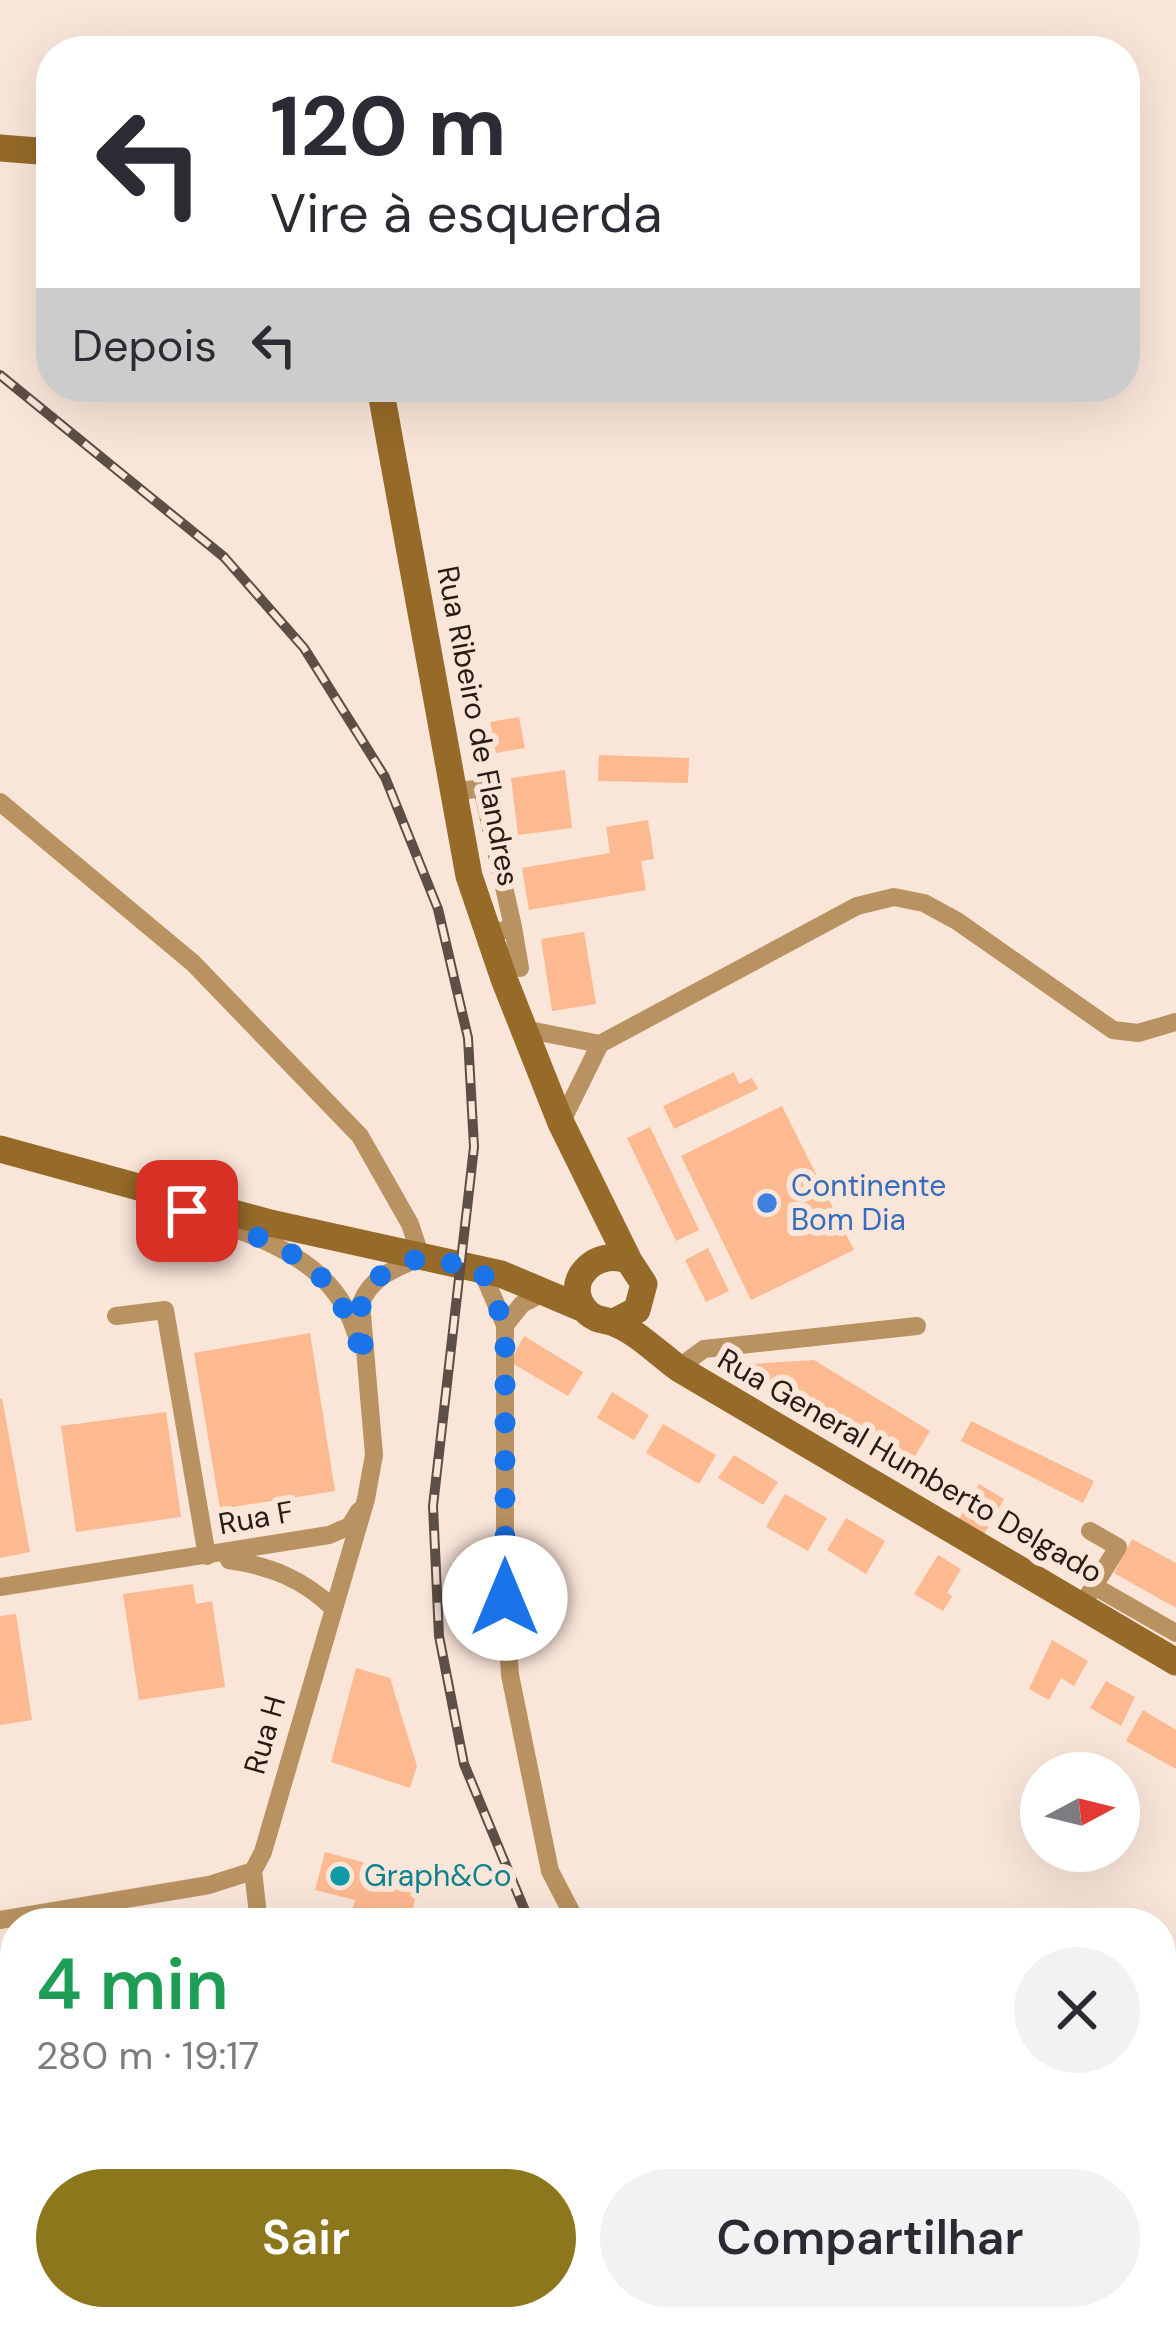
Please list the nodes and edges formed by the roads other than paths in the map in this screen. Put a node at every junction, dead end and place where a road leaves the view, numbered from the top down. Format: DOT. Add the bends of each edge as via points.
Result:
graph roads {
  1 [pos="0,148"];
  2 [pos="36,151"];
  3 [pos="383,402"];
  4 [pos="0,802"];
  5 [pos="501,931"];
  6 [pos="520,968"];
  7 [pos="1176,1022"];
  8 [pos="524,1029"];
  9 [pos="600,1044"];
  10 [pos="561,1123"];
  11 [pos="0,1146"];
  12 [pos="66,1167"];
  13 [pos="598,1202"];
  14 [pos="421,1257"];
  15 [pos="595,1260"];
  16 [pos="629,1261"];
  17 [pos="481,1269"];
  18 [pos="514,1279"];
  19 [pos="545,1292"];
  20 [pos="642,1302"];
  21 [pos="584,1310"];
  22 [pos="116,1316"];
  23 [pos="614,1322"];
  24 [pos="505,1325"];
  25 [pos="917,1326"];
  26 [pos="364,1362"];
  27 [pos="678,1368"];
  28 [pos="366,1499"];
  29 [pos="1090,1531"];
  30 [pos="207,1556"];
  31 [pos="0,1587"];
  32 [pos="1088,1596"];
  33 [pos="333,1608"];
  34 [pos="1176,1634"];
  35 [pos="1176,1662"];
  36 [pos="254,1871"];
  37 [pos="72,1908"];
  38 [pos="258,1908"];
  39 [pos="570,1908"];
  1 -- 2 [label="main road"];
  3 -- 5 [label="main road, Rua Ribeiro de Flandres" via="469,876"];
  4 -- 14 [label="street" via="193,963 360,1136"];
  5 -- 6 [label="street"];
  5 -- 8 [label="main road, Rua Ribeiro de Flandres"];
  7 -- 9 [label="street" via="1138,1033 1113,1030 957,921 894,897 857,906"];
  8 -- 9 [label="street"];
  8 -- 10 [label="main road, Rua Ribeiro de Flandres"];
  9 -- 10 [label="street"];
  10 -- 13 [label="main road, Rua Ribeiro de Flandres"];
  11 -- 12 [label="main road"];
  12 -- 14 [label="main road"];
  12 -- 26 [label="street, Rua H" via="295,1255 338,1294"];
  13 -- 15 [label="main road, Rua Ribeiro de Flandres"];
  13 -- 16 [label="main road, Rua Ribeiro de Flandres"];
  14 -- 17 [label="main road"];
  14 -- 26 [label="street, Rua H" via="367,1288"];
  15 -- 16 [label="main road"];
  15 -- 18 [label="main road" via="551,1281"];
  15 -- 21 [label="main road, Rua Ribeiro de Flandres" via="578,1290"];
  16 -- 20 [label="main road, Rua Ribeiro de Flandres" via="644,1284"];
  17 -- 18 [label="main road"];
  17 -- 24 [label="street"];
  18 -- 19 [label="main road"];
  19 -- 21 [label="main road"];
  19 -- 24 [label="street"];
  20 -- 23 [label="main road"];
  20 -- 27 [label="main road, Rua Ribeiro de Flandres"];
  21 -- 23 [label="main road"];
  22 -- 30 [label="street" via="166,1310"];
  23 -- 27 [label="main road, Rua General Humberto Delgado"];
  24 -- 39 [label="street" via="510,1676 550,1870"];
  25 -- 27 [label="street" via="704,1348"];
  26 -- 28 [label="street, Rua H" via="374,1455"];
  27 -- 32 [label="main road, Rua General Humberto Delgado"];
  28 -- 30 [label="street, Rua F" via="350,1526 329,1535"];
  28 -- 33 [label="street, Rua H"];
  29 -- 32 [label="street" via="1118,1547"];
  30 -- 31 [label="street"];
  30 -- 33 [label="street, Rua F" via="284,1574"];
  32 -- 34 [label="street"];
  32 -- 35 [label="main road, Rua General Humberto Delgado"];
  33 -- 36 [label="street, Rua H"];
  36 -- 37 [label="street"];
  36 -- 38 [label="street"];
}
